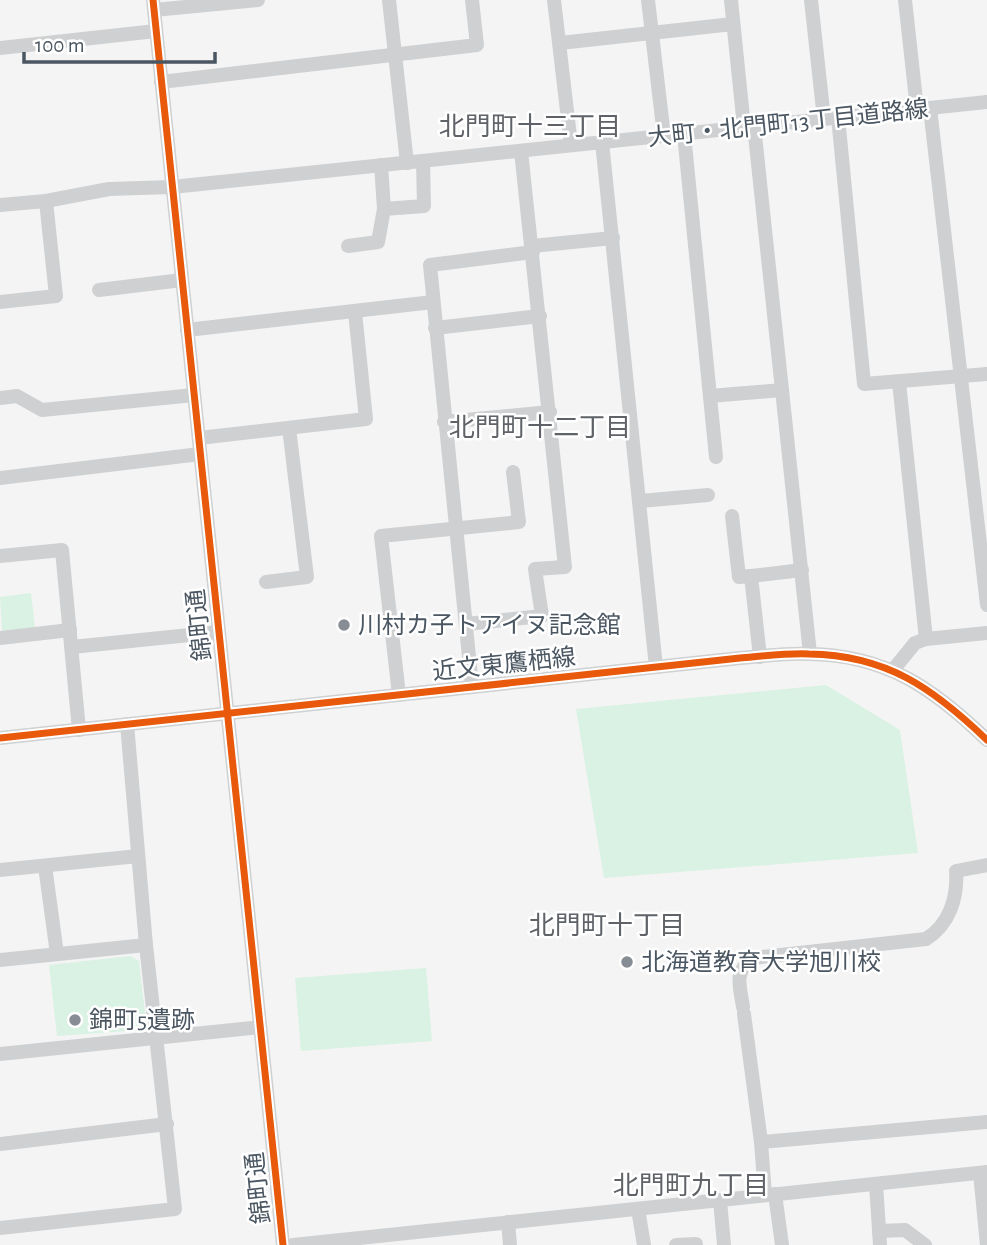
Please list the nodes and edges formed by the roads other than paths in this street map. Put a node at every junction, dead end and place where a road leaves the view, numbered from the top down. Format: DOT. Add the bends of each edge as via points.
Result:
graph roads {
  1 [pos="258,0"];
  2 [pos="389,0"];
  3 [pos="472,0"];
  4 [pos="554,0"];
  5 [pos="649,0"];
  6 [pos="731,0"];
  7 [pos="811,0"];
  8 [pos="905,0"];
  9 [pos="186,4"];
  10 [pos="153,5"];
  11 [pos="733,24"];
  12 [pos="156,31"];
  13 [pos="652,34"];
  14 [pos="559,43"];
  15 [pos="0,48"];
  16 [pos="395,55"];
  17 [pos="161,82"];
  18 [pos="987,102"];
  19 [pos="923,109"];
  20 [pos="831,118"];
  21 [pos="749,127"];
  22 [pos="684,134"];
  23 [pos="664,136"];
  24 [pos="602,142"];
  25 [pos="571,145"];
  26 [pos="521,151"];
  27 [pos="422,161"];
  28 [pos="407,163"];
  29 [pos="381,165"];
  30 [pos="172,187"];
  31 [pos="46,201"];
  32 [pos="0,205"];
  33 [pos="384,209"];
  34 [pos="613,238"];
  35 [pos="348,246"];
  36 [pos="532,249"];
  37 [pos="182,280"];
  38 [pos="99,290"];
  39 [pos="0,302"];
  40 [pos="433,302"];
  41 [pos="355,312"];
  42 [pos="540,316"];
  43 [pos="435,328"];
  44 [pos="187,330"];
  45 [pos="987,374"];
  46 [pos="961,376"];
  47 [pos="899,382"];
  48 [pos="782,390"];
  49 [pos="194,395"];
  50 [pos="710,396"];
  51 [pos="0,398"];
  52 [pos="550,411"];
  53 [pos="444,422"];
  54 [pos="289,428"];
  55 [pos="199,438"];
  56 [pos="200,454"];
  57 [pos="716,457"];
  58 [pos="513,472"];
  59 [pos="0,478"];
  60 [pos="708,495"];
  61 [pos="640,501"];
  62 [pos="732,516"];
  63 [pos="457,528"];
  64 [pos="0,556"];
  65 [pos="802,570"];
  66 [pos="751,576"];
  67 [pos="266,582"];
  68 [pos="987,605"];
  69 [pos="466,624"];
  70 [pos="70,630"];
  71 [pos="219,632"];
  72 [pos="987,633"];
  73 [pos="0,638"];
  74 [pos="926,639"];
  75 [pos="72,647"];
  76 [pos="810,653"];
  77 [pos="760,657"];
  78 [pos="656,667"];
  79 [pos="893,670"];
  80 [pos="472,687"];
  81 [pos="399,695"];
  82 [pos="227,713"];
  83 [pos="127,724"];
  84 [pos="79,730"];
  85 [pos="0,738"];
  86 [pos="987,740"];
  87 [pos="138,856"];
  88 [pos="987,865"];
  89 [pos="46,866"];
  90 [pos="0,870"];
  91 [pos="146,945"];
  92 [pos="57,954"];
  93 [pos="0,960"];
  94 [pos="260,1027"];
  95 [pos="156,1037"];
  96 [pos="0,1054"];
  97 [pos="987,1122"];
  98 [pos="167,1124"];
  99 [pos="761,1142"];
  100 [pos="0,1144"];
  101 [pos="984,1173"];
  102 [pos="876,1184"];
  103 [pos="770,1195"];
  104 [pos="720,1200"];
  105 [pos="638,1209"];
  106 [pos="508,1222"];
  107 [pos="0,1228"];
  108 [pos="419,1238"];
  109 [pos="880,1238"];
  110 [pos="696,1244"];
  111 [pos="283,1245"];
  112 [pos="293,1245"];
  113 [pos="510,1245"];
  114 [pos="644,1245"];
  115 [pos="676,1245"];
  116 [pos="724,1245"];
  117 [pos="782,1245"];
  118 [pos="925,1245"];
  119 [pos="987,1245"];
  1 -- 9 [label="street"];
  2 -- 16 [label="street"];
  3 -- 16 [label="street" via="477,45"];
  4 -- 14 [label="street"];
  5 -- 13 [label="street"];
  6 -- 11 [label="street"];
  7 -- 20 [label="street"];
  8 -- 19 [label="street"];
  9 -- 10 [label="street"];
  10 -- 12 [label="street, 錦町通"];
  11 -- 13 [label="street"];
  11 -- 21 [label="street"];
  12 -- 15 [label="street"];
  12 -- 17 [label="street, 錦町通"];
  13 -- 14 [label="street"];
  13 -- 23 [label="street"];
  14 -- 25 [label="street"];
  16 -- 17 [label="street"];
  16 -- 28 [label="street"];
  17 -- 30 [label="street, 錦町通"];
  18 -- 19 [label="street, 大町・北門町13丁目道路線"];
  19 -- 20 [label="street, 大町・北門町13丁目道路線"];
  19 -- 46 [label="street"];
  20 -- 21 [label="street, 大町・北門町13丁目道路線"];
  20 -- 47 [label="street" via="864,384"];
  21 -- 22 [label="street, 大町・北門町13丁目道路線"];
  21 -- 48 [label="street"];
  22 -- 23 [label="street, 大町・北門町13丁目道路線"];
  22 -- 50 [label="street"];
  23 -- 24 [label="street, 大町・北門町13丁目道路線"];
  24 -- 25 [label="street, 大町・北門町13丁目道路線"];
  24 -- 34 [label="street"];
  25 -- 26 [label="street, 大町・北門町13丁目道路線"];
  26 -- 27 [label="street, 大町・北門町13丁目道路線"];
  26 -- 36 [label="street"];
  27 -- 28 [label="street, 大町・北門町13丁目道路線"];
  27 -- 33 [label="street" via="424,206"];
  28 -- 29 [label="street, 大町・北門町13丁目道路線"];
  29 -- 30 [label="street, 大町・北門町13丁目道路線"];
  29 -- 33 [label="street"];
  30 -- 31 [label="street, 大町・北門町13丁目道路線" via="109,190"];
  30 -- 37 [label="street, 錦町通"];
  31 -- 32 [label="street, 大町・北門町13丁目道路線"];
  31 -- 39 [label="street" via="56,296"];
  33 -- 35 [label="street" via="378,242"];
  34 -- 36 [label="street"];
  34 -- 61 [label="street"];
  36 -- 40 [label="street" via="430,265"];
  36 -- 42 [label="street"];
  37 -- 38 [label="street"];
  37 -- 44 [label="street, 錦町通"];
  40 -- 41 [label="street"];
  40 -- 43 [label="street"];
  41 -- 44 [label="street"];
  41 -- 54 [label="street" via="366,419"];
  42 -- 43 [label="street"];
  42 -- 52 [label="street"];
  43 -- 53 [label="street"];
  44 -- 49 [label="street, 錦町通"];
  45 -- 46 [label="street"];
  46 -- 47 [label="street"];
  46 -- 68 [label="street"];
  47 -- 74 [label="street"];
  48 -- 50 [label="street"];
  48 -- 65 [label="street"];
  49 -- 51 [label="street" via="42,410 17,396"];
  49 -- 55 [label="street, 錦町通"];
  50 -- 57 [label="street"];
  52 -- 53 [label="street"];
  52 -- 69 [label="street" via="565,567 535,569 542,616"];
  53 -- 63 [label="street"];
  54 -- 55 [label="street"];
  54 -- 67 [label="street" via="307,578"];
  55 -- 56 [label="street, 錦町通"];
  56 -- 59 [label="street"];
  56 -- 71 [label="street, 錦町通"];
  58 -- 63 [label="street" via="519,522"];
  60 -- 61 [label="street"];
  61 -- 78 [label="street"];
  62 -- 66 [label="street" via="740,577"];
  63 -- 69 [label="street"];
  63 -- 81 [label="street" via="381,536"];
  64 -- 70 [label="street" via="62,550"];
  65 -- 66 [label="street"];
  65 -- 76 [label="street"];
  66 -- 77 [label="street"];
  69 -- 80 [label="street"];
  70 -- 73 [label="street"];
  70 -- 75 [label="street"];
  71 -- 75 [label="street"];
  71 -- 82 [label="street, 錦町通"];
  72 -- 74 [label="street"];
  74 -- 79 [label="street" via="915,643"];
  75 -- 84 [label="street"];
  76 -- 77 [label="street, 近文東鷹栖線"];
  76 -- 79 [label="street, 近文東鷹栖線"];
  77 -- 78 [label="street, 近文東鷹栖線"];
  78 -- 80 [label="street, 近文東鷹栖線"];
  79 -- 86 [label="street, 近文東鷹栖線" via="924,686"];
  80 -- 81 [label="street, 近文東鷹栖線"];
  81 -- 82 [label="street, 近文東鷹栖線"];
  82 -- 83 [label="street, 近文東鷹栖線"];
  82 -- 94 [label="street, 錦町通"];
  83 -- 84 [label="street, 近文東鷹栖線"];
  83 -- 87 [label="street"];
  84 -- 85 [label="street, 近文東鷹栖線"];
  87 -- 89 [label="street"];
  87 -- 91 [label="street"];
  88 -- 99 [label="street" via="956,871 957,888 947,918 939,931 926,939 753,958 742,966 739,975"];
  89 -- 90 [label="street"];
  89 -- 92 [label="street"];
  91 -- 92 [label="street"];
  91 -- 95 [label="street"];
  92 -- 93 [label="street"];
  94 -- 95 [label="street"];
  94 -- 111 [label="street, 錦町通"];
  95 -- 96 [label="street"];
  95 -- 98 [label="street"];
  97 -- 99 [label="street"];
  98 -- 100 [label="street"];
  98 -- 107 [label="street" via="175,1209"];
  99 -- 103 [label="street"];
  101 -- 102 [label="street"];
  101 -- 119 [label="street"];
  102 -- 103 [label="street"];
  102 -- 109 [label="street"];
  103 -- 104 [label="street"];
  103 -- 117 [label="street"];
  104 -- 105 [label="street"];
  104 -- 116 [label="street"];
  105 -- 106 [label="street"];
  105 -- 114 [label="street"];
  106 -- 108 [label="street"];
  106 -- 113 [label="street"];
  108 -- 112 [label="street"];
  109 -- 118 [label="street" via="905,1230"];
  110 -- 115 [label="street"];
}
